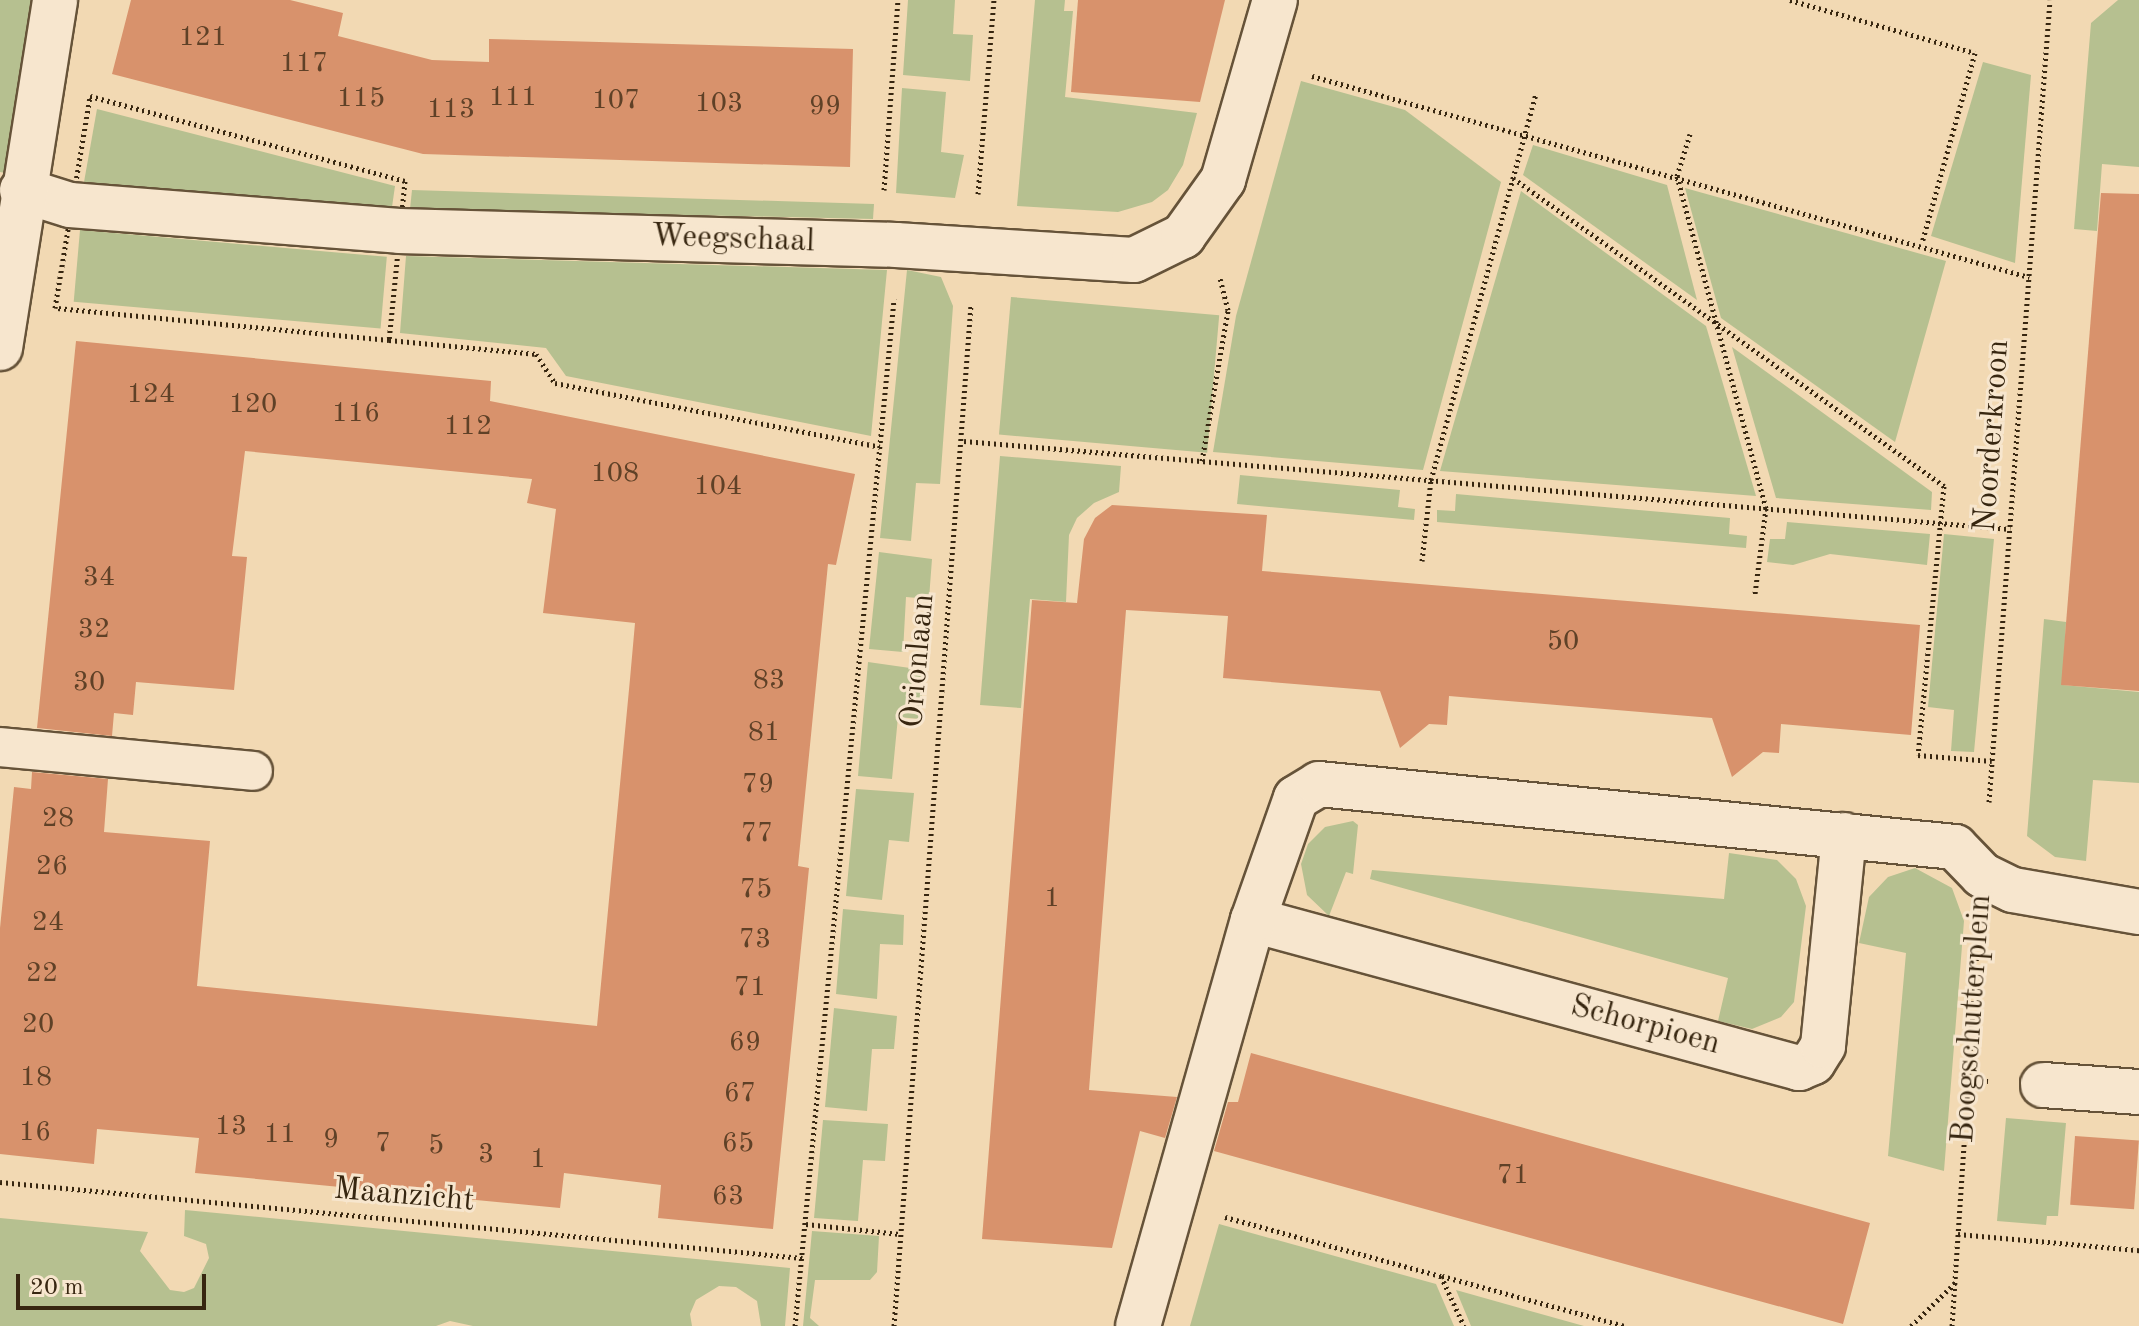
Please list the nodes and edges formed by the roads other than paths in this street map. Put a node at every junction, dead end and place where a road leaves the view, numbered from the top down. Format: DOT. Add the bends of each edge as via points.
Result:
graph roads {
  1 [pos="55,0"];
  2 [pos="1275,0"];
  3 [pos="22,190"];
  4 [pos="0,348"];
  5 [pos="0,747"];
  6 [pos="253,771"];
  7 [pos="1844,835"];
  8 [pos="2139,912"];
  9 [pos="1253,920"];
  10 [pos="2043,1085"];
  11 [pos="2139,1092"];
  12 [pos="1138,1326"];
  1 -- 3 [label="street"];
  2 -- 3 [label="street, Weegschaal" via="1223,180 1204,213 1162,251 1134,260 896,245 399,231 70,205"];
  3 -- 4 [label="street"];
  5 -- 6 [label="lane"];
  7 -- 8 [label="street, Boogschutterplein" via="1955,847 1982,875 2013,890"];
  7 -- 9 [label="street" via="1319,784 1296,798"];
  7 -- 9 [label="street, Schorpioen" via="1823,1046 1813,1062 1799,1068"];
  9 -- 12 [label="street"];
  10 -- 11 [label="street"];
}
